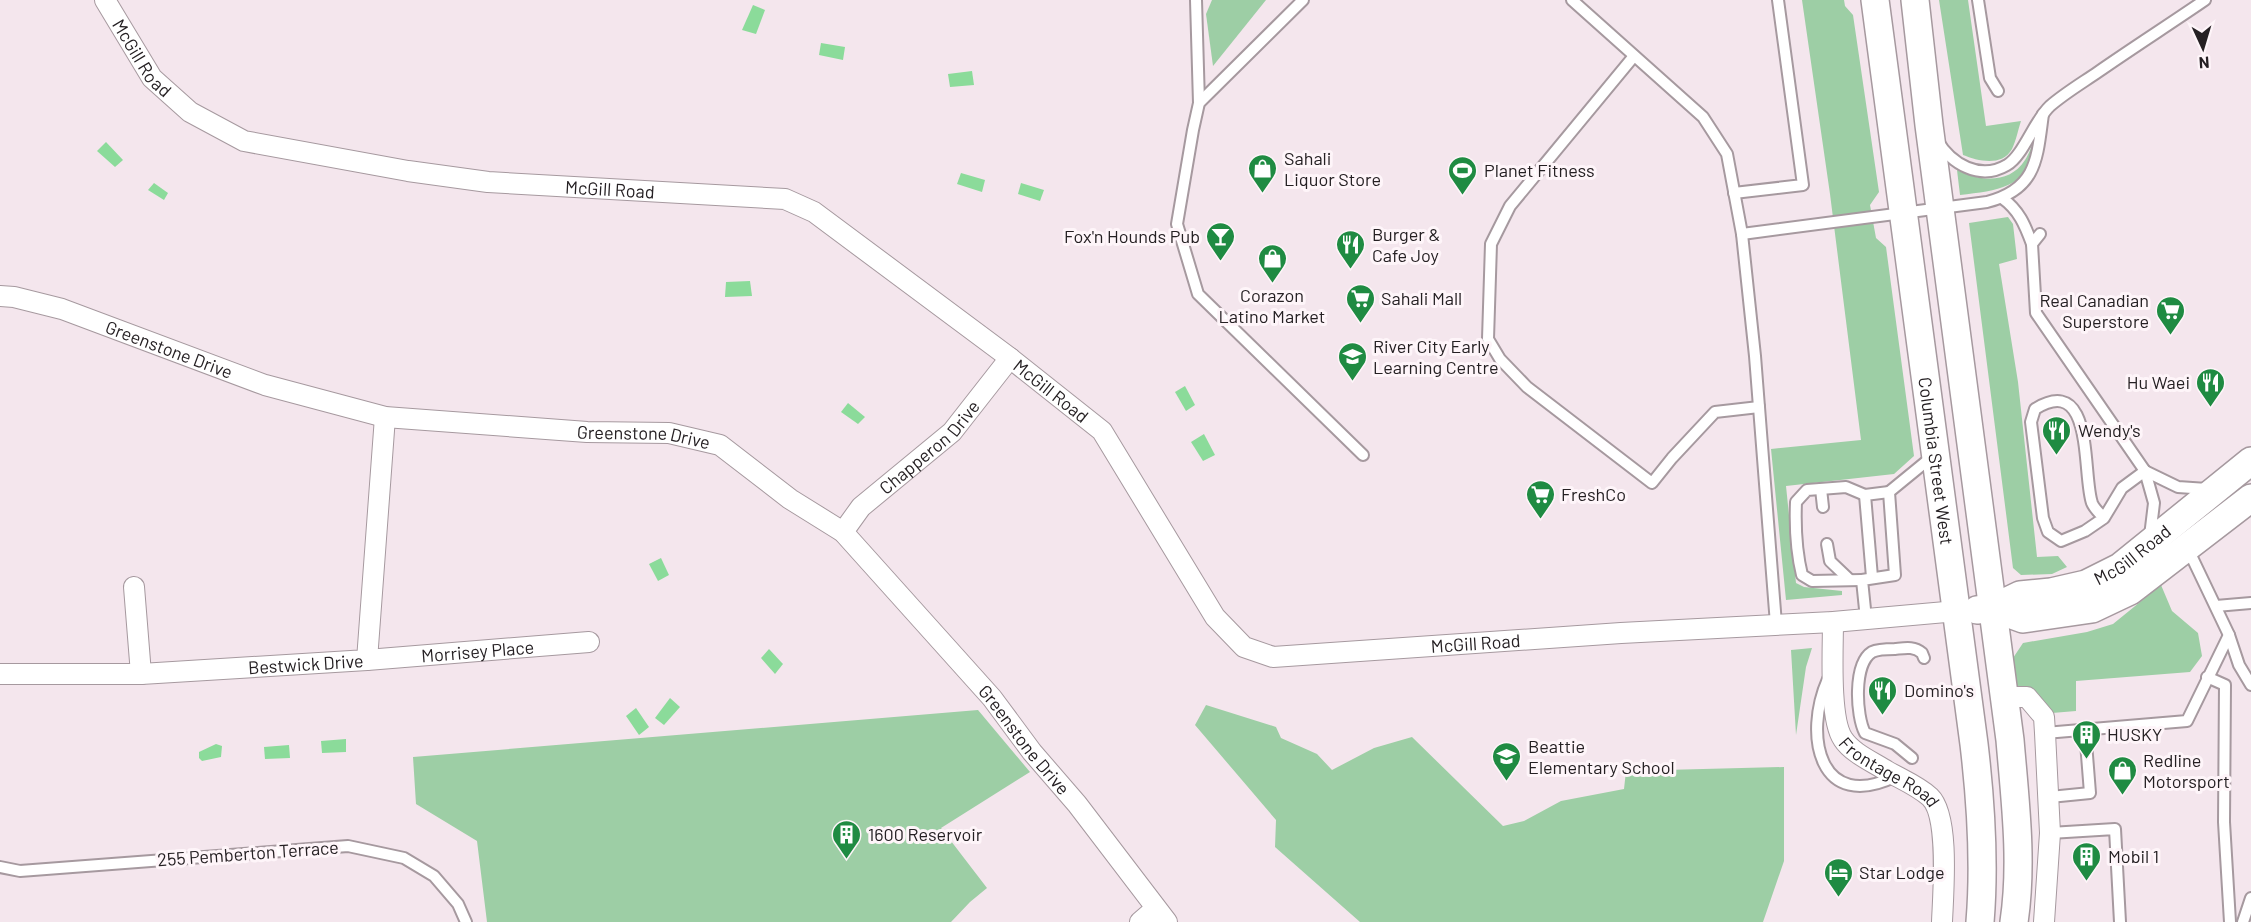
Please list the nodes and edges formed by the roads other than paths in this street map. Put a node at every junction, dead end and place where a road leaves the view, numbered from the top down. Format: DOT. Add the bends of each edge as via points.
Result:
graph roads {
  1 [pos="105,0"];
  2 [pos="1196,0"];
  3 [pos="1303,0"];
  4 [pos="1778,0"];
  5 [pos="1875,0"];
  6 [pos="1915,0"];
  7 [pos="1978,0"];
  8 [pos="2205,0"];
  9 [pos="1576,2"];
  10 [pos="1634,56"];
  11 [pos="1998,91"];
  12 [pos="1199,103"];
  13 [pos="2043,114"];
  14 [pos="1929,125"];
  15 [pos="1734,193"];
  16 [pos="2002,198"];
  17 [pos="1941,208"];
  18 [pos="1903,212"];
  19 [pos="1742,234"];
  20 [pos="2040,234"];
  21 [pos="2032,244"];
  22 [pos="0,296"];
  23 [pos="1010,358"];
  24 [pos="1759,407"];
  25 [pos="385,417"];
  26 [pos="1936,453"];
  27 [pos="1362,455"];
  28 [pos="2251,461"];
  29 [pos="2145,471"];
  30 [pos="1821,489"];
  31 [pos="2216,489"];
  32 [pos="1889,492"];
  33 [pos="1865,495"];
  34 [pos="2251,498"];
  35 [pos="1823,507"];
  36 [pos="2104,518"];
  37 [pos="843,532"];
  38 [pos="2182,535"];
  39 [pos="1827,544"];
  40 [pos="2149,545"];
  41 [pos="1867,578"];
  42 [pos="1850,580"];
  43 [pos="134,587"];
  44 [pos="2251,603"];
  45 [pos="2216,606"];
  46 [pos="1993,608"];
  47 [pos="1957,611"];
  48 [pos="1866,619"];
  49 [pos="1833,622"];
  50 [pos="1776,624"];
  51 [pos="2229,635"];
  52 [pos="589,642"];
  53 [pos="1924,658"];
  54 [pos="367,660"];
  55 [pos="2245,665"];
  56 [pos="1833,667"];
  57 [pos="0,674"];
  58 [pos="141,674"];
  59 [pos="2207,677"];
  60 [pos="2251,685"];
  61 [pos="2004,697"];
  62 [pos="2085,730"];
  63 [pos="2045,733"];
  64 [pos="1912,758"];
  65 [pos="1896,776"];
  66 [pos="2050,796"];
  67 [pos="2050,833"];
  68 [pos="0,867"];
  69 [pos="2251,898"];
  70 [pos="1161,915"];
  71 [pos="466,922"];
  72 [pos="1140,922"];
  73 [pos="1942,922"];
  74 [pos="1980,922"];
  75 [pos="2014,922"];
  76 [pos="2044,922"];
  77 [pos="2120,922"];
  78 [pos="2230,922"];
  79 [pos="2243,922"];
  1 -- 23 [label="street, McGill Road" via="152,78 190,112 244,141 488,182 785,199 814,212"];
  2 -- 12 [label="lane"];
  3 -- 12 [label="lane"];
  4 -- 15 [label="lane" via="1803,185"];
  5 -- 18 [label="main road, Columbia Street West"];
  6 -- 14 [label="main road, Columbia Street West"];
  7 -- 11 [label="lane" via="1990,78"];
  8 -- 13 [label="lane" via="2071,90"];
  9 -- 10 [label="lane"];
  10 -- 15 [label="lane" via="1703,117 1727,154"];
  10 -- 24 [label="lane" via="1510,206 1491,244 1488,339 1500,359 1527,387 1652,483 1715,412"];
  12 -- 27 [label="lane" via="1177,224 1198,294"];
  13 -- 14 [label="lane" via="2017,155 2007,165 1989,171 1971,171 1959,163 1941,146"];
  13 -- 16 [label="lane" via="2038,152 2030,173 2021,186"];
  14 -- 17 [label="main road, Columbia Street West"];
  15 -- 19 [label="lane"];
  16 -- 17 [label="lane"];
  16 -- 21 [label="lane" via="2014,206"];
  17 -- 18 [label="lane"];
  17 -- 46 [label="main road, Columbia Street West"];
  18 -- 19 [label="lane"];
  18 -- 26 [label="main road, Columbia Street West"];
  19 -- 24 [label="lane"];
  20 -- 21 [label="lane"];
  21 -- 29 [label="lane" via="2036,313"];
  22 -- 25 [label="street, Greenstone Drive" via="62,309 265,385"];
  23 -- 37 [label="street, Chapperon Drive" via="952,432 861,507"];
  23 -- 50 [label="street, McGill Road" via="1102,431 1215,617 1244,646 1273,657"];
  24 -- 50 [label="lane"];
  25 -- 37 [label="street, Greenstone Drive" via="586,432 669,433 720,445 790,499"];
  25 -- 54 [label="street, Bestwick Drive"];
  26 -- 32 [label="lane"];
  26 -- 47 [label="main road, Columbia Street West"];
  28 -- 31 [label="main road, McGill Road"];
  29 -- 31 [label="lane" via="2178,487"];
  29 -- 36 [label="lane" via="2122,488"];
  29 -- 40 [label="lane" via="2154,503"];
  30 -- 33 [label="lane" via="1846,487"];
  30 -- 35 [label="lane"];
  30 -- 42 [label="lane" via="1807,490 1796,502 1797,558 1802,576 1812,581"];
  31 -- 38 [label="main road, McGill Road"];
  32 -- 33 [label="lane"];
  32 -- 41 [label="lane" via="1895,575"];
  33 -- 41 [label="lane"];
  34 -- 38 [label="main road, McGill Road"];
  36 -- 36 [label="lane" via="2061,541 2048,532 2031,422 2035,409 2045,403 2066,404 2075,411 2081,423 2092,504"];
  37 -- 70 [label="street, Greenstone Drive" via="992,699"];
  38 -- 40 [label="main road, McGill Road"];
  38 -- 45 [label="lane"];
  38 -- 46 [label="main road, McGill Road" via="2130,591 2092,609 2023,619"];
  39 -- 42 [label="lane" via="1830,561"];
  40 -- 46 [label="main road, McGill Road" via="2120,567 2086,584 2020,595"];
  41 -- 42 [label="lane"];
  41 -- 48 [label="lane"];
  43 -- 58 [label="street"];
  44 -- 45 [label="lane"];
  45 -- 51 [label="lane"];
  46 -- 47 [label="main road, McGill Road"];
  46 -- 61 [label="main road, Columbia Street West"];
  47 -- 48 [label="street, McGill Road"];
  47 -- 74 [label="main road, Columbia Street West" via="1981,810"];
  48 -- 49 [label="street, McGill Road"];
  49 -- 50 [label="street, McGill Road"];
  49 -- 56 [label="street, Frontage Road"];
  51 -- 55 [label="lane"];
  51 -- 59 [label="lane"];
  52 -- 54 [label="street, Morrisey Place"];
  53 -- 64 [label="lane" via="1914,648 1877,650 1865,658 1858,678 1860,720 1865,733 1895,744"];
  54 -- 58 [label="street, Bestwick Drive"];
  55 -- 60 [label="lane"];
  56 -- 65 [label="street, Frontage Road" via="1837,725 1842,739"];
  56 -- 65 [label="lane" via="1817,720 1817,741 1826,768 1842,782 1856,787 1871,786"];
  57 -- 58 [label="street, Bestwick Drive"];
  59 -- 62 [label="lane" via="2187,721"];
  59 -- 78 [label="lane" via="2225,685 2224,822"];
  61 -- 63 [label="street" via="2027,697 2044,717"];
  61 -- 75 [label="main road, Columbia Street West" via="2016,805"];
  62 -- 63 [label="lane"];
  62 -- 66 [label="lane" via="2090,793"];
  63 -- 66 [label="street"];
  65 -- 73 [label="street, Frontage Road" via="1931,798 1939,813 1944,869"];
  66 -- 67 [label="street"];
  67 -- 76 [label="street"];
  67 -- 77 [label="lane" via="2115,829"];
  68 -- 71 [label="lane, 255 Pemberton Terrace" via="20,871 348,846 404,858 434,876 458,904"];
  69 -- 79 [label="lane"];
  70 -- 72 [label="street"];
}
